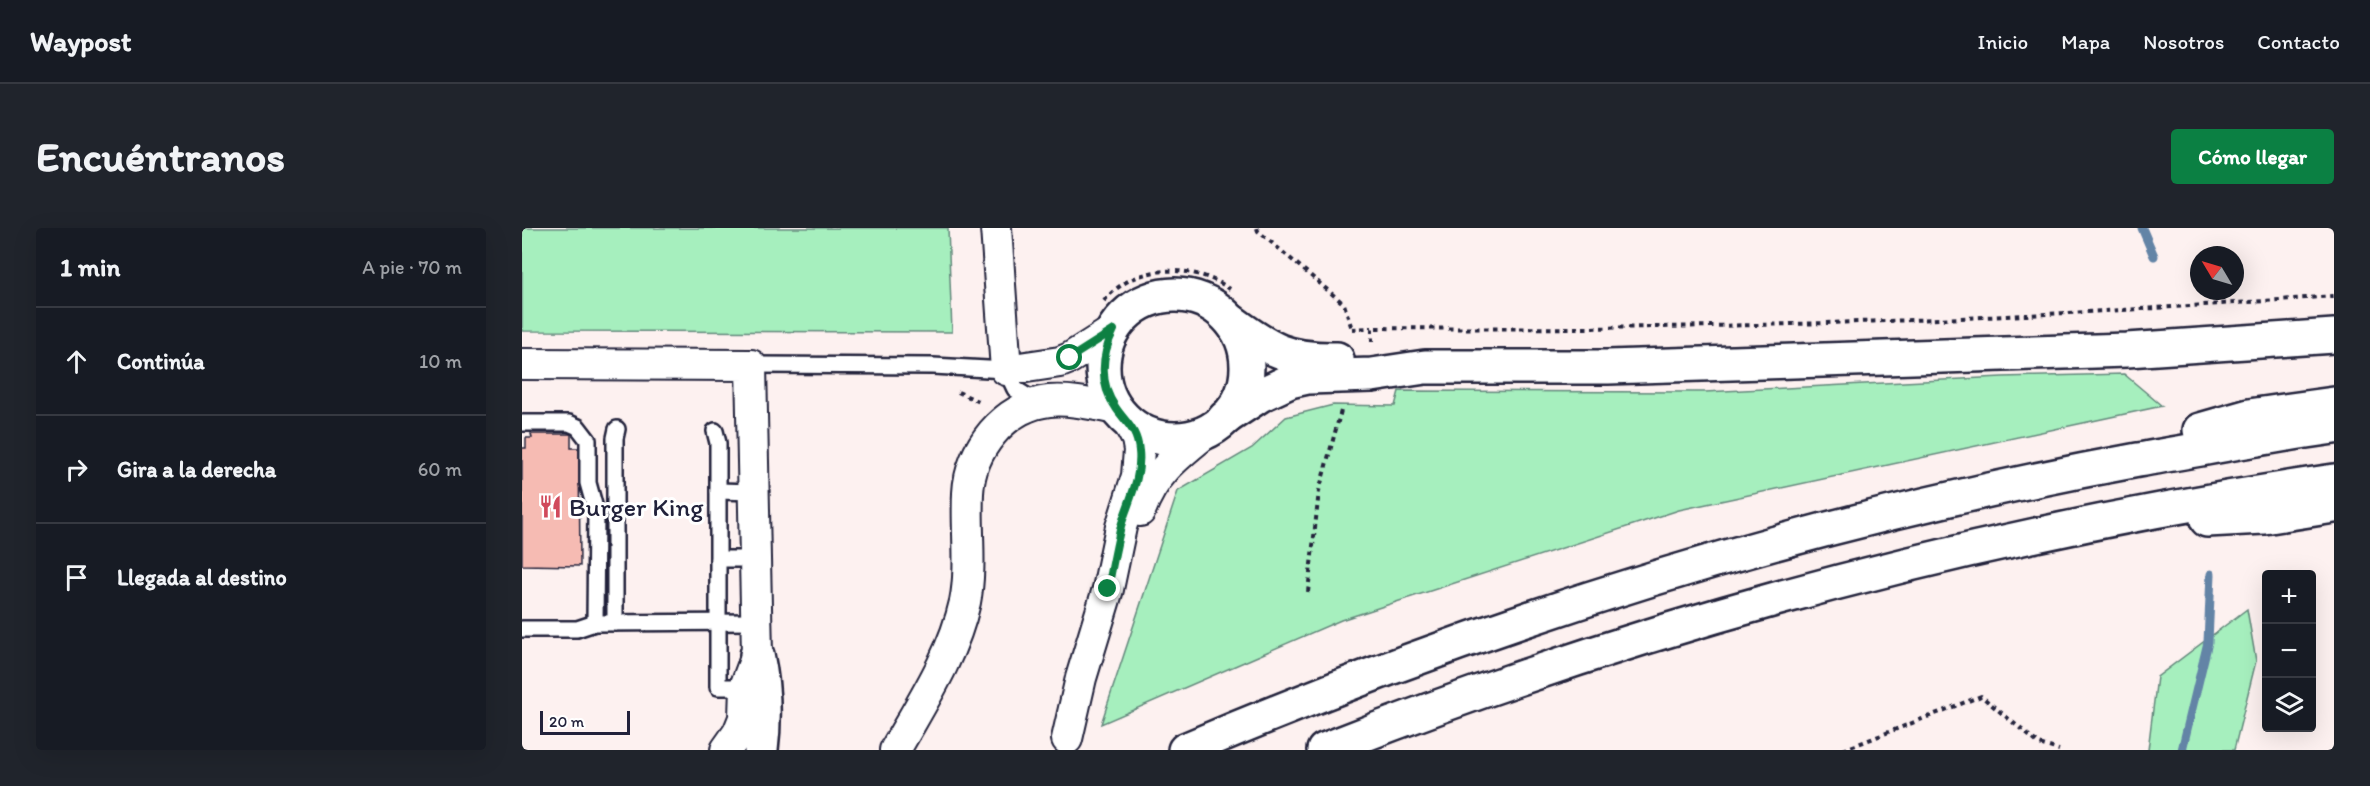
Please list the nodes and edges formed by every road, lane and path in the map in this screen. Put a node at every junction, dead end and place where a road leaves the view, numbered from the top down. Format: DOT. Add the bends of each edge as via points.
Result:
graph roads {
  1 [pos="996,228"];
  2 [pos="1257,228"];
  3 [pos="2334,296"];
  4 [pos="1232,306"];
  5 [pos="1107,318"];
  6 [pos="1352,329"];
  7 [pos="2334,336"];
  8 [pos="522,364"];
  9 [pos="751,365"];
  10 [pos="1372,367"];
  11 [pos="1006,370"];
  12 [pos="958,392"];
  13 [pos="1038,403"];
  14 [pos="2334,404"];
  15 [pos="1122,415"];
  16 [pos="1003,422"];
  17 [pos="1219,422"];
  18 [pos="522,423"];
  19 [pos="2334,428"];
  20 [pos="617,429"];
  21 [pos="715,432"];
  22 [pos="2028,481"];
  23 [pos="2334,482"];
  24 [pos="718,491"];
  25 [pos="754,492"];
  26 [pos="2334,506"];
  27 [pos="2055,530"];
  28 [pos="718,559"];
  29 [pos="755,559"];
  30 [pos="1108,589"];
  31 [pos="1308,592"];
  32 [pos="718,622"];
  33 [pos="756,622"];
  34 [pos="595,623"];
  35 [pos="615,623"];
  36 [pos="522,629"];
  37 [pos="757,655"];
  38 [pos="746,687"];
  39 [pos="1067,739"];
  40 [pos="726,750"];
  41 [pos="761,750"];
  42 [pos="895,750"];
  43 [pos="1185,750"];
  44 [pos="1324,750"];
  45 [pos="1843,750"];
  46 [pos="2059,750"];
  1 -- 11 [label="street"];
  2 -- 6 [label="path" via="1344,304"];
  3 -- 10 [label="path" via="1874,321 1372,328"];
  4 -- 5 [label="main road" via="1165,296"];
  4 -- 5 [label="path" via="1204,276 1170,270 1145,274 1118,288"];
  4 -- 10 [label="main road" via="1262,344 1288,356"];
  4 -- 17 [label="main road" via="1247,364 1244,388 1234,407"];
  5 -- 11 [label="street" via="1070,358"];
  5 -- 15 [label="main road" via="1103,375 1111,400"];
  7 -- 10 [label="main road" via="2116,350 1608,367"];
  8 -- 9 [label="street"];
  9 -- 11 [label="lane"];
  9 -- 25 [label="street"];
  10 -- 17 [label="main road" via="1290,381"];
  10 -- 31 [label="path" via="1370,394 1345,397 1319,491"];
  11 -- 13 [label="lane" via="1015,389"];
  12 -- 16 [label="path" via="992,408"];
  13 -- 15 [label="street" via="1078,402"];
  13 -- 16 [label="street"];
  14 -- 22 [label="main road" via="2249,416"];
  15 -- 17 [label="main road" via="1143,432 1170,439 1192,436"];
  15 -- 30 [label="street" via="1137,439 1139,462"];
  16 -- 42 [label="street" via="973,463 965,599 957,633 940,672"];
  17 -- 30 [label="street" via="1151,484"];
  18 -- 34 [label="lane" via="569,423 578,427 588,440 588,483 596,512"];
  19 -- 22 [label="main road"];
  20 -- 35 [label="lane"];
  21 -- 24 [label="lane"];
  22 -- 43 [label="main road" via="1846,524 1632,584 1412,659"];
  23 -- 27 [label="main road"];
  24 -- 25 [label="lane"];
  24 -- 28 [label="lane"];
  25 -- 29 [label="street"];
  26 -- 27 [label="main road" via="2264,517"];
  27 -- 44 [label="main road" via="1831,583 1720,615 1497,686"];
  28 -- 29 [label="lane"];
  28 -- 32 [label="lane"];
  29 -- 33 [label="street"];
  30 -- 39 [label="street"];
  32 -- 33 [label="lane"];
  32 -- 35 [label="lane"];
  32 -- 38 [label="lane" via="718,687"];
  33 -- 37 [label="street"];
  34 -- 35 [label="lane"];
  34 -- 36 [label="lane" via="577,629"];
  37 -- 38 [label="street"];
  37 -- 41 [label="main road" via="763,685"];
  38 -- 40 [label="street" via="744,718"];
  45 -- 46 [label="path" via="1981,696 2039,744"];
}
